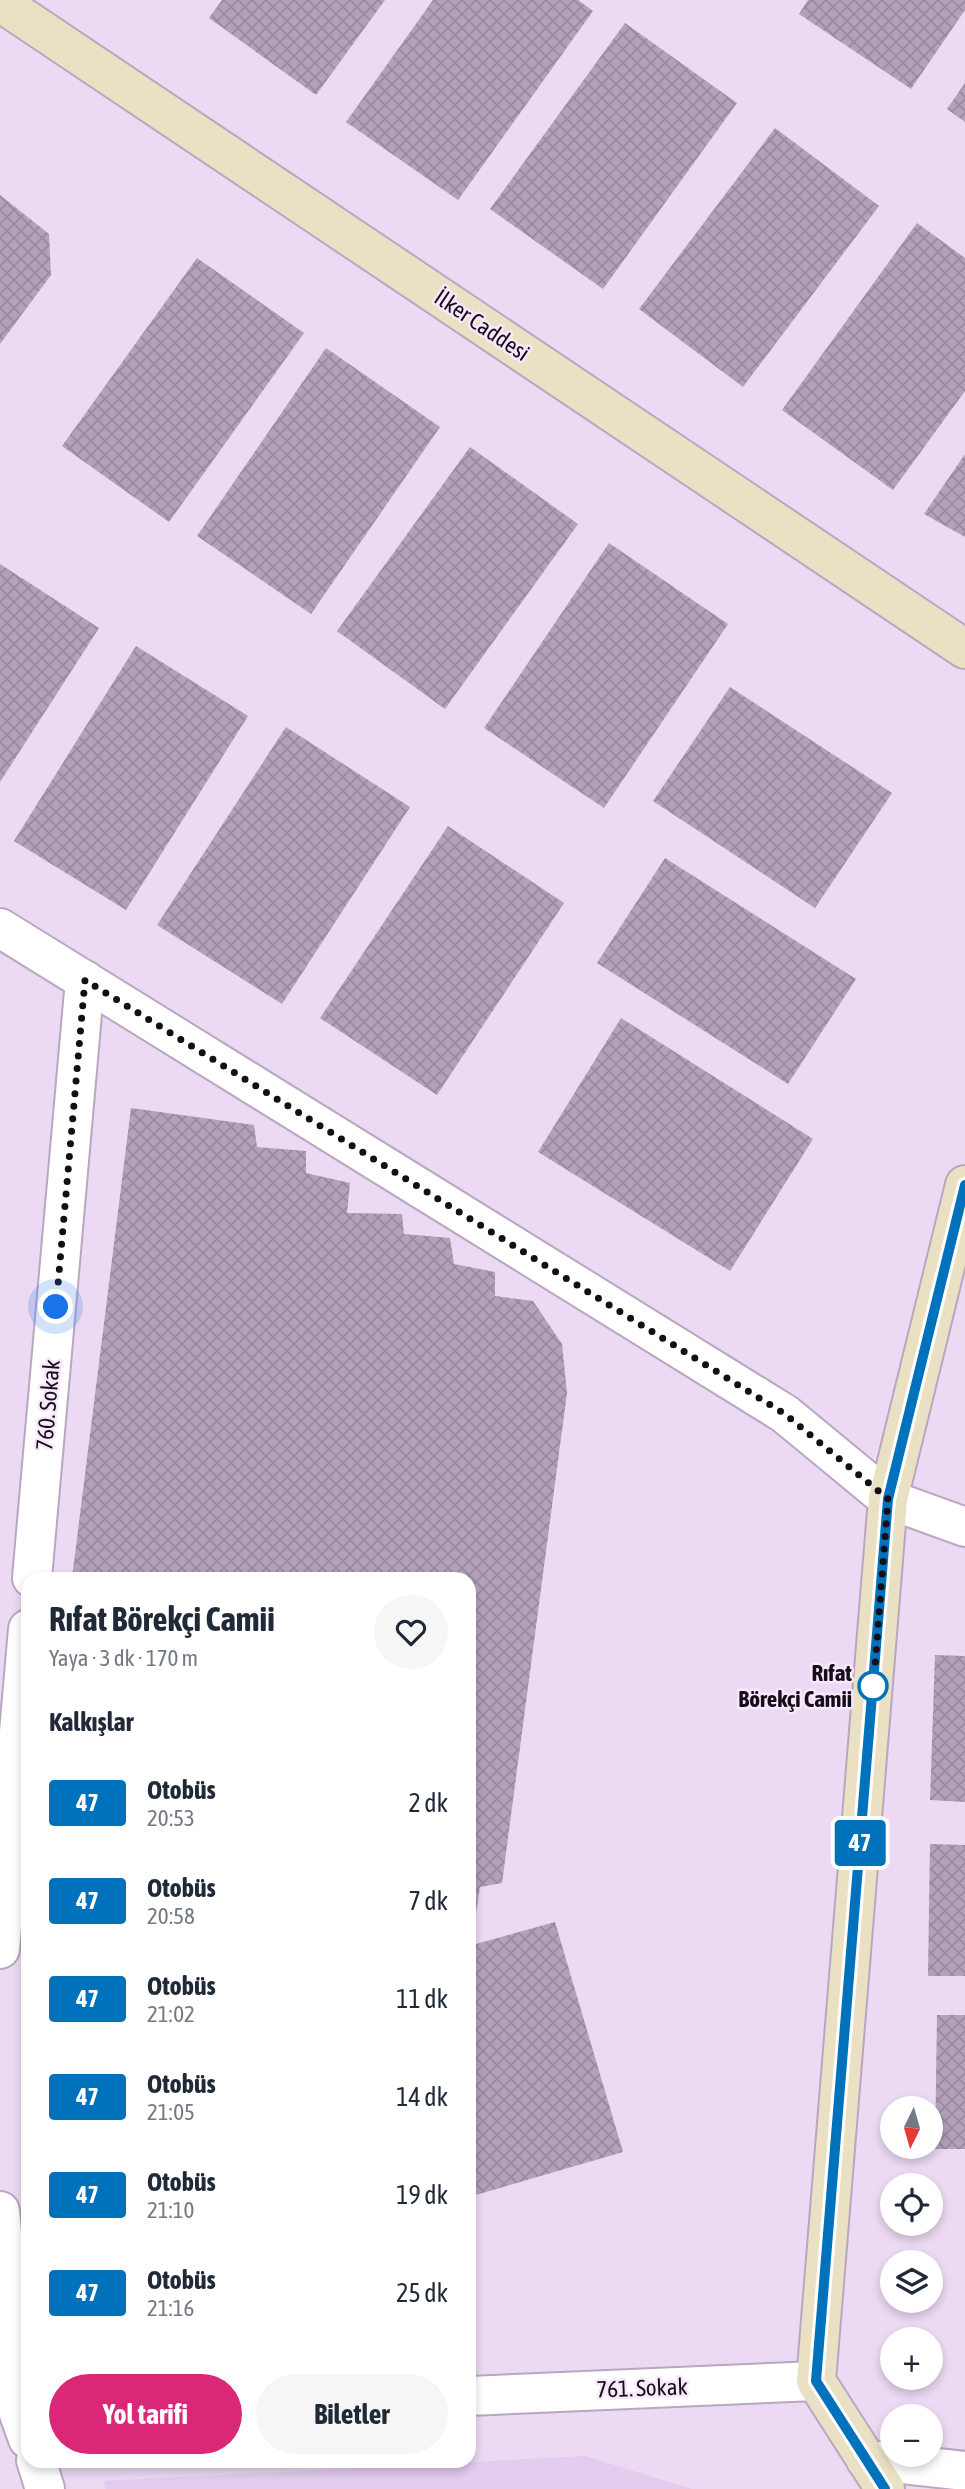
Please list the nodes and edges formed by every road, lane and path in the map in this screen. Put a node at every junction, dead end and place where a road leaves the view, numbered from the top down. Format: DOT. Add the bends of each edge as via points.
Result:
graph roads {
  1 [pos="0,2"];
  2 [pos="965,649"];
  3 [pos="0,928"];
  4 [pos="85,980"];
  5 [pos="965,1185"];
  6 [pos="888,1499"];
  7 [pos="965,1527"];
  8 [pos="33,1572"];
  9 [pos="21,1709"];
  10 [pos="0,1949"];
  11 [pos="0,2211"];
  12 [pos="816,2381"];
  13 [pos="476,2396"];
  14 [pos="19,2420"];
  15 [pos="39,2468"];
  16 [pos="965,2471"];
  17 [pos="875,2474"];
  18 [pos="46,2489"];
  1 -- 2 [label="street, İlker Caddesi"];
  3 -- 4 [label="street"];
  4 -- 6 [label="street" via="785,1414"];
  4 -- 8 [label="street, 760. Sokak"];
  5 -- 6 [label="street"];
  6 -- 7 [label="street"];
  6 -- 12 [label="street"];
  9 -- 10 [label="street"];
  11 -- 14 [label="street"];
  12 -- 13 [label="street, 761. Sokak"];
  12 -- 17 [label="street"];
  15 -- 18 [label="street"];
  16 -- 17 [label="street"];
}
